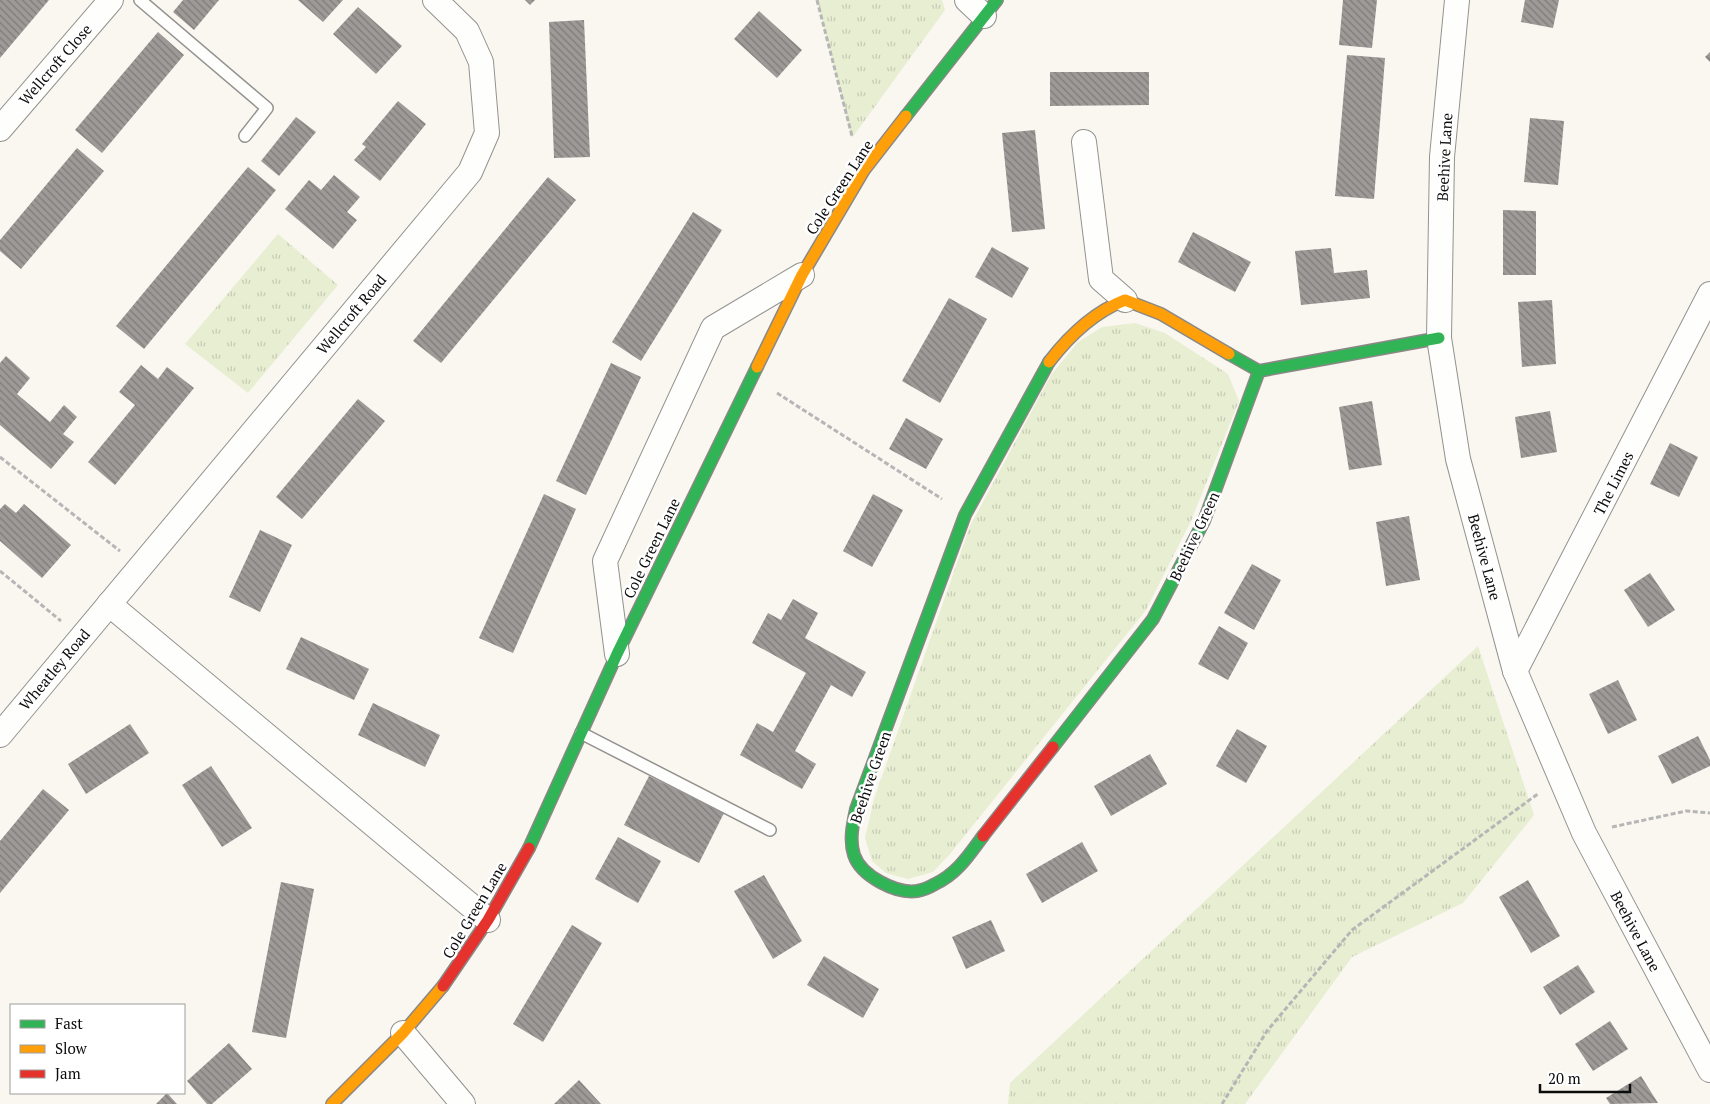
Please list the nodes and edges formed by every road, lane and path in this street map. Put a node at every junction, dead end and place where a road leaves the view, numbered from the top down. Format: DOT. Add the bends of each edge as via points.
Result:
graph roads {
  1 [pos="111,0"];
  2 [pos="140,0"];
  3 [pos="435,0"];
  4 [pos="817,0"];
  5 [pos="967,0"];
  6 [pos="1457,0"];
  7 [pos="990,8"];
  8 [pos="0,129"];
  9 [pos="245,136"];
  10 [pos="1084,142"];
  11 [pos="864,170"];
  12 [pos="802,275"];
  13 [pos="1710,294"];
  14 [pos="1125,300"];
  15 [pos="1439,338"];
  16 [pos="1259,371"];
  17 [pos="751,376"];
  18 [pos="0,457"];
  19 [pos="965,515"];
  20 [pos="140,566"];
  21 [pos="0,571"];
  22 [pos="109,604"];
  23 [pos="80,638"];
  24 [pos="617,654"];
  25 [pos="1515,671"];
  26 [pos="0,734"];
  27 [pos="581,734"];
  28 [pos="1560,777"];
  29 [pos="1710,813"];
  30 [pos="770,830"];
  31 [pos="1584,833"];
  32 [pos="488,920"];
  33 [pos="403,1033"];
  34 [pos="1710,1069"];
  35 [pos="332,1104"];
  36 [pos="463,1104"];
  37 [pos="1222,1104"];
  1 -- 8 [label="street, Wellcroft Close"];
  2 -- 9 [label="lane" via="268,108"];
  3 -- 20 [label="street, Wellcroft Road" via="466,31 481,62 487,133 470,172"];
  4 -- 11 [label="path" via="852,138"];
  5 -- 7 [label="street"];
  6 -- 15 [label="street, Beehive Lane" via="1442,156"];
  7 -- 11 [label="street, Cole Green Lane"];
  10 -- 14 [label="street" via="1102,280"];
  11 -- 12 [label="street, Cole Green Lane"];
  12 -- 17 [label="street, Cole Green Lane"];
  12 -- 24 [label="street" via="713,328 605,561"];
  13 -- 25 [label="street, The Limes"];
  14 -- 16 [label="street" via="1160,314"];
  14 -- 19 [label="street, Beehive Green" via="1104,308 1062,345 1047,364"];
  15 -- 16 [label="street"];
  15 -- 25 [label="street, Beehive Lane" via="1458,459"];
  16 -- 19 [label="street, Beehive Green" via="1204,521 1153,619 958,870 938,885 915,891 892,886 870,876 854,856 852,832 856,809"];
  17 -- 19 [label="path"];
  17 -- 24 [label="street, Cole Green Lane"];
  18 -- 20 [label="path"];
  20 -- 22 [label="street, Wellcroft Road"];
  21 -- 23 [label="path"];
  22 -- 23 [label="street, Wheatley Road"];
  22 -- 32 [label="street"];
  23 -- 26 [label="street, Wheatley Road"];
  24 -- 27 [label="street, Cole Green Lane"];
  25 -- 28 [label="street, Beehive Lane"];
  27 -- 30 [label="lane"];
  27 -- 32 [label="street, Cole Green Lane" via="533,840"];
  28 -- 31 [label="street, Beehive Lane"];
  28 -- 37 [label="path" via="1352,930 1267,1031"];
  29 -- 31 [label="path" via="1686,811"];
  31 -- 34 [label="street, Beehive Lane"];
  32 -- 33 [label="street, Cole Green Lane" via="448,981"];
  33 -- 35 [label="street, Cole Green Lane"];
  33 -- 36 [label="street"];
}
